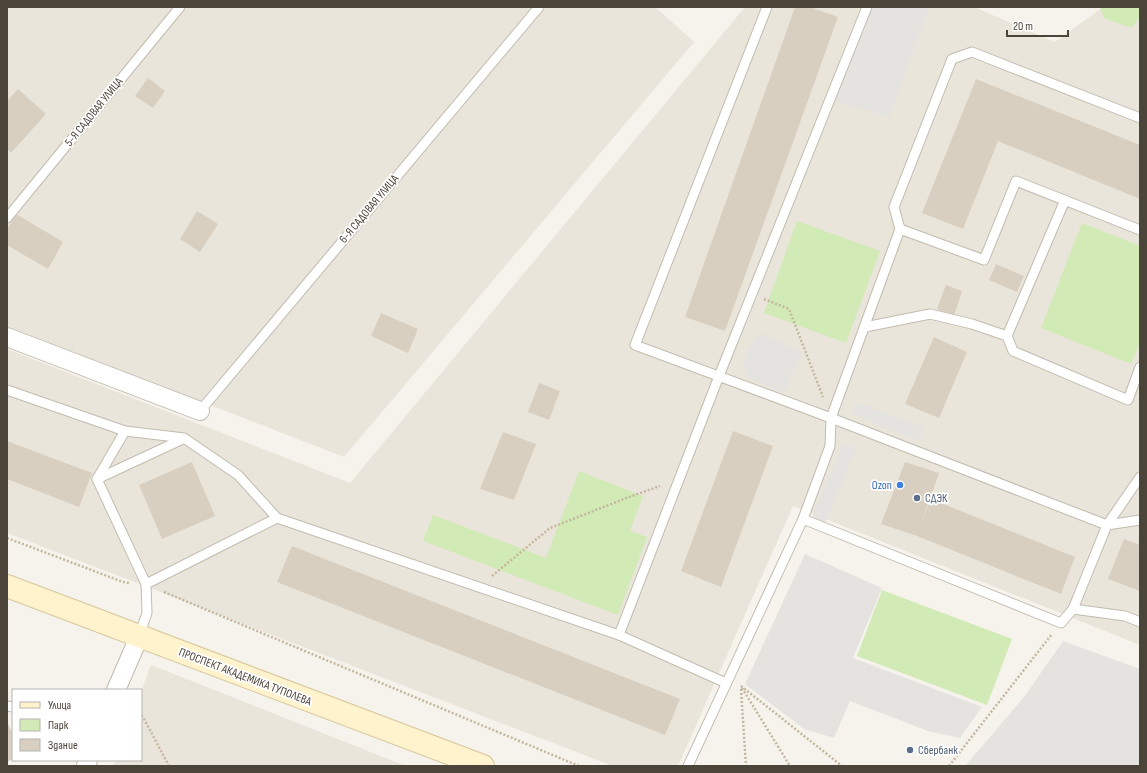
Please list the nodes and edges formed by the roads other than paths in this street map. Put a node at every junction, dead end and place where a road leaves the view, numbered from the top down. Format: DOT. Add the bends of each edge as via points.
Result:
graph roads {
  1 [pos="180,7"];
  2 [pos="539,7"];
  3 [pos="767,7"];
  4 [pos="867,7"];
  5 [pos="1140,118"];
  6 [pos="1065,200"];
  7 [pos="7,218"];
  8 [pos="900,230"];
  9 [pos="1140,230"];
  10 [pos="865,327"];
  11 [pos="1007,336"];
  12 [pos="7,337"];
  13 [pos="1140,367"];
  14 [pos="719,376"];
  15 [pos="7,390"];
  16 [pos="200,412"];
  17 [pos="831,418"];
  18 [pos="125,432"];
  19 [pos="184,438"];
  20 [pos="1140,477"];
  21 [pos="97,479"];
  22 [pos="277,518"];
  23 [pos="803,519"];
  24 [pos="1140,520"];
  25 [pos="1107,525"];
  26 [pos="146,584"];
  27 [pos="7,586"];
  28 [pos="1073,609"];
  29 [pos="1140,622"];
  30 [pos="619,635"];
  31 [pos="139,637"];
  32 [pos="726,683"];
  33 [pos="116,689"];
  34 [pos="483,766"];
  35 [pos="688,766"];
  1 -- 7 [label="lane, 5-Я САДОВАЯ УЛИЦА"];
  2 -- 16 [label="lane, 6-Я САДОВАЯ УЛИЦА"];
  3 -- 14 [label="lane" via="635,345"];
  4 -- 14 [label="lane"];
  5 -- 8 [label="lane" via="972,52 952,59 894,207"];
  6 -- 8 [label="lane" via="1016,181 984,260"];
  6 -- 9 [label="lane"];
  6 -- 11 [label="lane"];
  8 -- 10 [label="lane"];
  10 -- 11 [label="lane" via="930,314"];
  10 -- 17 [label="lane"];
  11 -- 13 [label="lane" via="1013,351 1128,400"];
  12 -- 16 [label="street"];
  14 -- 17 [label="lane"];
  14 -- 30 [label="lane"];
  15 -- 18 [label="lane"];
  17 -- 23 [label="lane" via="830,446"];
  17 -- 25 [label="lane"];
  18 -- 19 [label="lane"];
  18 -- 21 [label="lane"];
  19 -- 21 [label="lane"];
  19 -- 22 [label="lane" via="238,475"];
  20 -- 25 [label="lane"];
  21 -- 26 [label="lane"];
  22 -- 26 [label="lane"];
  22 -- 30 [label="lane"];
  23 -- 28 [label="lane" via="1061,623"];
  23 -- 32 [label="lane"];
  24 -- 25 [label="lane"];
  25 -- 28 [label="lane"];
  26 -- 31 [label="lane" via="147,613"];
  27 -- 31 [label="main road, ПРОСПЕКТ АКАДЕМИКА ТУПОЛЕВА"];
  28 -- 29 [label="lane" via="1125,616"];
  30 -- 32 [label="lane"];
  31 -- 33 [label="street"];
  31 -- 34 [label="main road, ПРОСПЕКТ АКАДЕМИКА ТУПОЛЕВА"];
  32 -- 35 [label="lane"];
}
